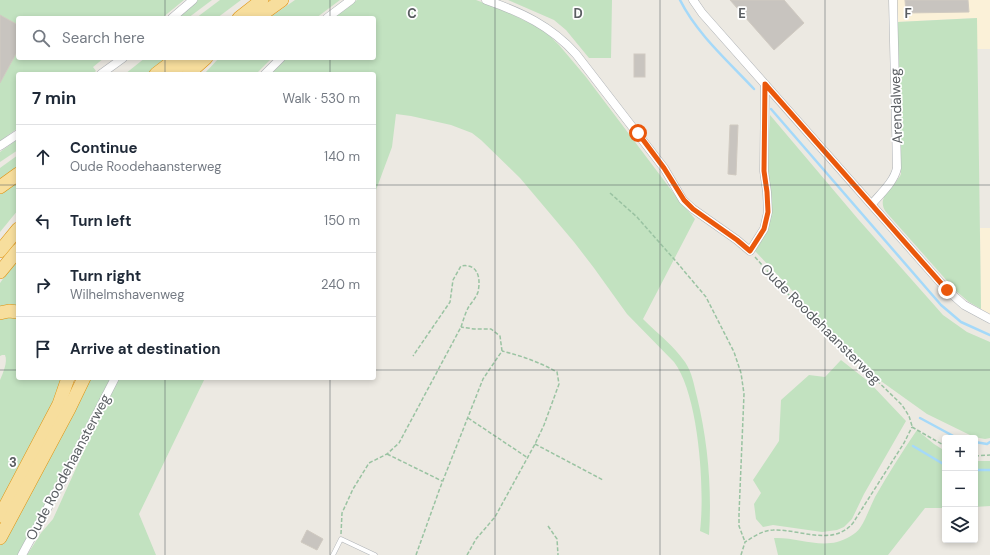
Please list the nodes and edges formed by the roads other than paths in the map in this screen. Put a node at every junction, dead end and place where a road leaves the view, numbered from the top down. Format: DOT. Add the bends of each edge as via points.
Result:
graph roads {
  1 [pos="194,0"];
  2 [pos="262,0"];
  3 [pos="282,0"];
  4 [pos="351,0"];
  5 [pos="486,0"];
  6 [pos="694,0"];
  7 [pos="893,0"];
  8 [pos="174,16"];
  9 [pos="242,16"];
  10 [pos="260,16"];
  11 [pos="330,16"];
  12 [pos="120,60"];
  13 [pos="174,60"];
  14 [pos="187,60"];
  15 [pos="204,60"];
  16 [pos="208,60"];
  17 [pos="279,60"];
  18 [pos="104,72"];
  19 [pos="159,72"];
  20 [pos="172,72"];
  21 [pos="190,72"];
  22 [pos="200,72"];
  23 [pos="268,72"];
  24 [pos="765,84"];
  25 [pos="16,135"];
  26 [pos="0,146"];
  27 [pos="16,175"];
  28 [pos="0,187"];
  29 [pos="872,204"];
  30 [pos="16,231"];
  31 [pos="0,251"];
  32 [pos="16,252"];
  33 [pos="0,272"];
  34 [pos="16,312"];
  35 [pos="0,313"];
  36 [pos="990,320"];
  37 [pos="67,380"];
  38 [pos="83,380"];
  39 [pos="113,380"];
  40 [pos="0,516"];
  41 [pos="0,538"];
  42 [pos="22,555"];
  43 [pos="333,555"];
  44 [pos="375,555"];
  1 -- 8 [label="street"];
  2 -- 9 [label="highway"];
  3 -- 10 [label="highway"];
  4 -- 11 [label="street"];
  5 -- 24 [label="street, Oude Roodehaansterweg" via="536,21 568,45 647,145 684,200 750,251 764,229 768,212 764,171"];
  6 -- 24 [label="street"];
  7 -- 29 [label="street, Arendalweg" via="897,168 891,182"];
  12 -- 18 [label="street"];
  13 -- 19 [label="highway"];
  14 -- 20 [label="highway"];
  15 -- 21 [label="highway"];
  16 -- 22 [label="highway"];
  17 -- 23 [label="street"];
  24 -- 29 [label="street"];
  25 -- 26 [label="street"];
  27 -- 28 [label="highway"];
  29 -- 36 [label="street" via="947,290 964,305"];
  30 -- 31 [label="highway"];
  32 -- 33 [label="highway"];
  34 -- 35 [label="highway"];
  37 -- 40 [label="highway" via="59,404"];
  38 -- 41 [label="highway"];
  39 -- 42 [label="street, Oude Roodehaansterweg" via="82,444"];
  43 -- 44 [label="lane" via="341,539"];
}
